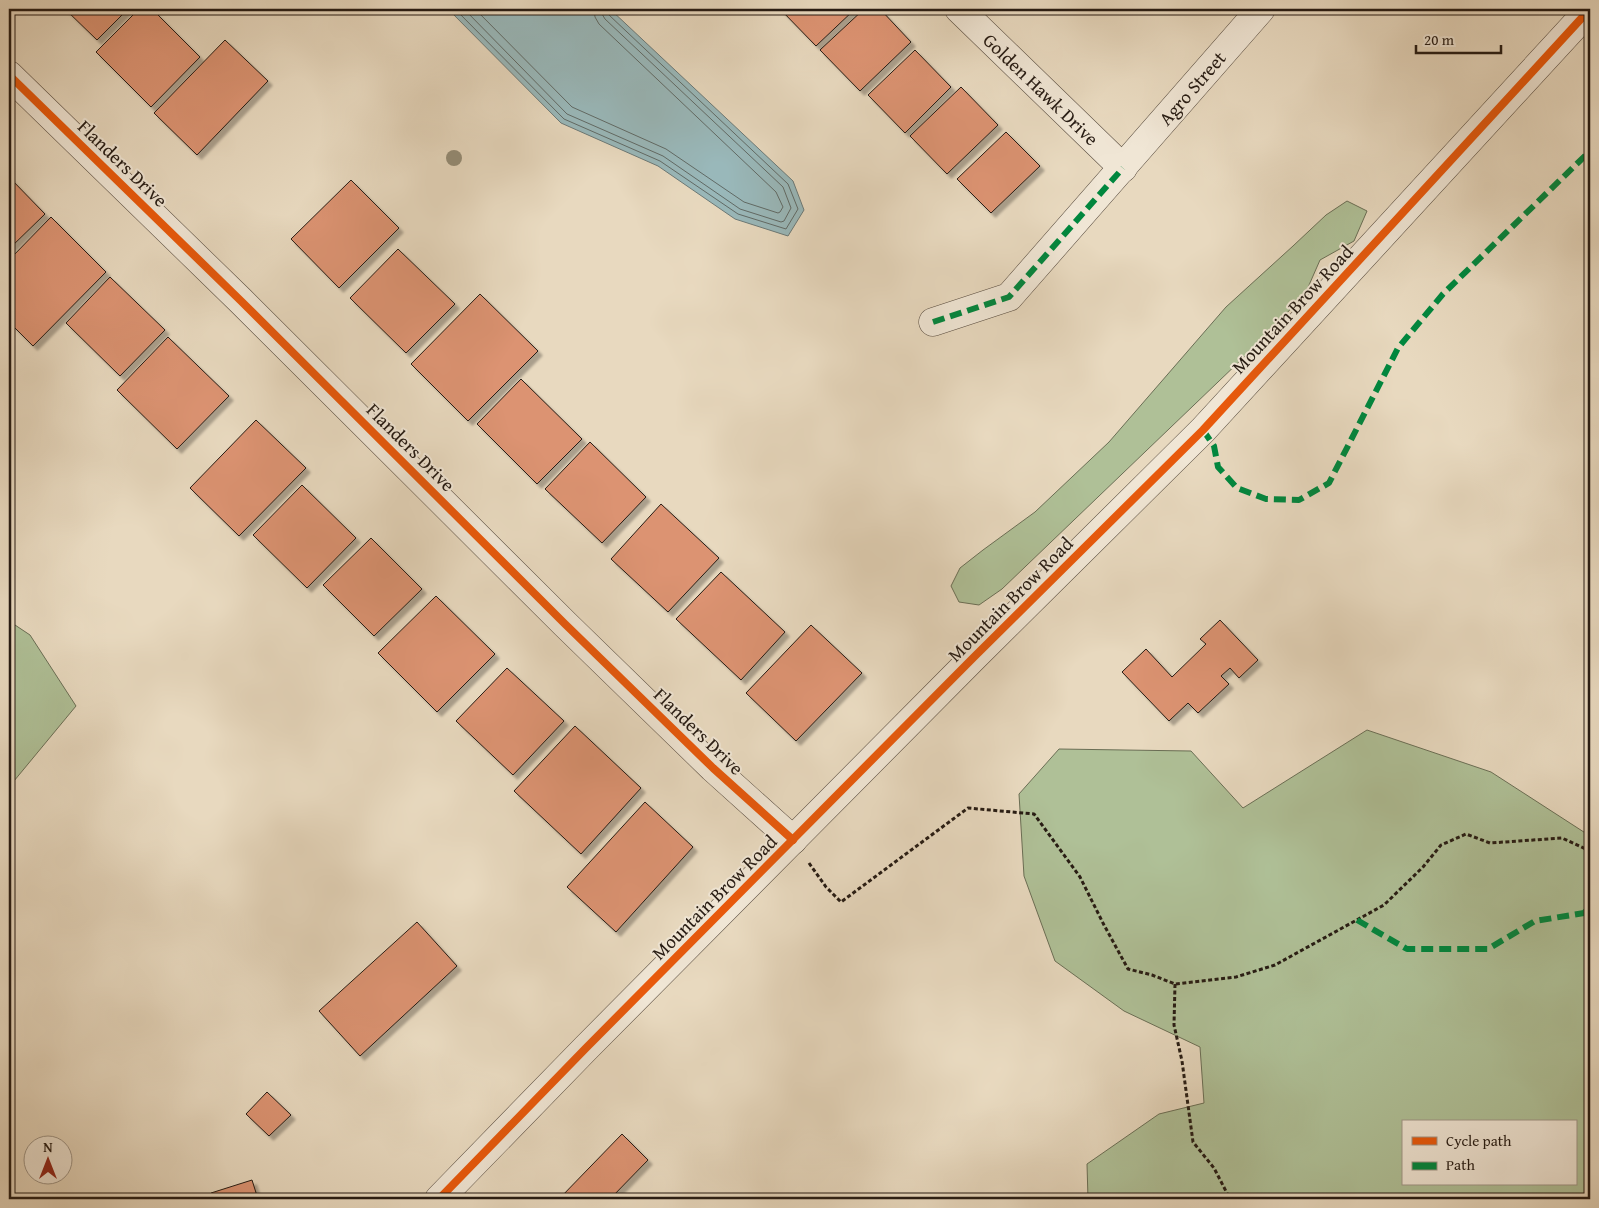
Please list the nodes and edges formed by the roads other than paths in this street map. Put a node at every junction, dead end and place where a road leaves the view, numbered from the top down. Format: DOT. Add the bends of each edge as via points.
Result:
graph roads {
  1 [pos="959,9"];
  2 [pos="1262,9"];
  3 [pos="1590,9"];
  4 [pos="9,75"];
  5 [pos="1122,168"];
  6 [pos="933,322"];
  7 [pos="793,840"];
  8 [pos="439,1199"];
  1 -- 5 [label="street, Golden Hawk Drive"];
  2 -- 5 [label="street, Agro Street"];
  3 -- 7 [label="street, Mountain Brow Road" via="1203,430"];
  4 -- 7 [label="street, Flanders Drive" via="572,631"];
  5 -- 6 [label="street, Agro Street" via="1010,297"];
  7 -- 8 [label="street, Mountain Brow Road"];
}
